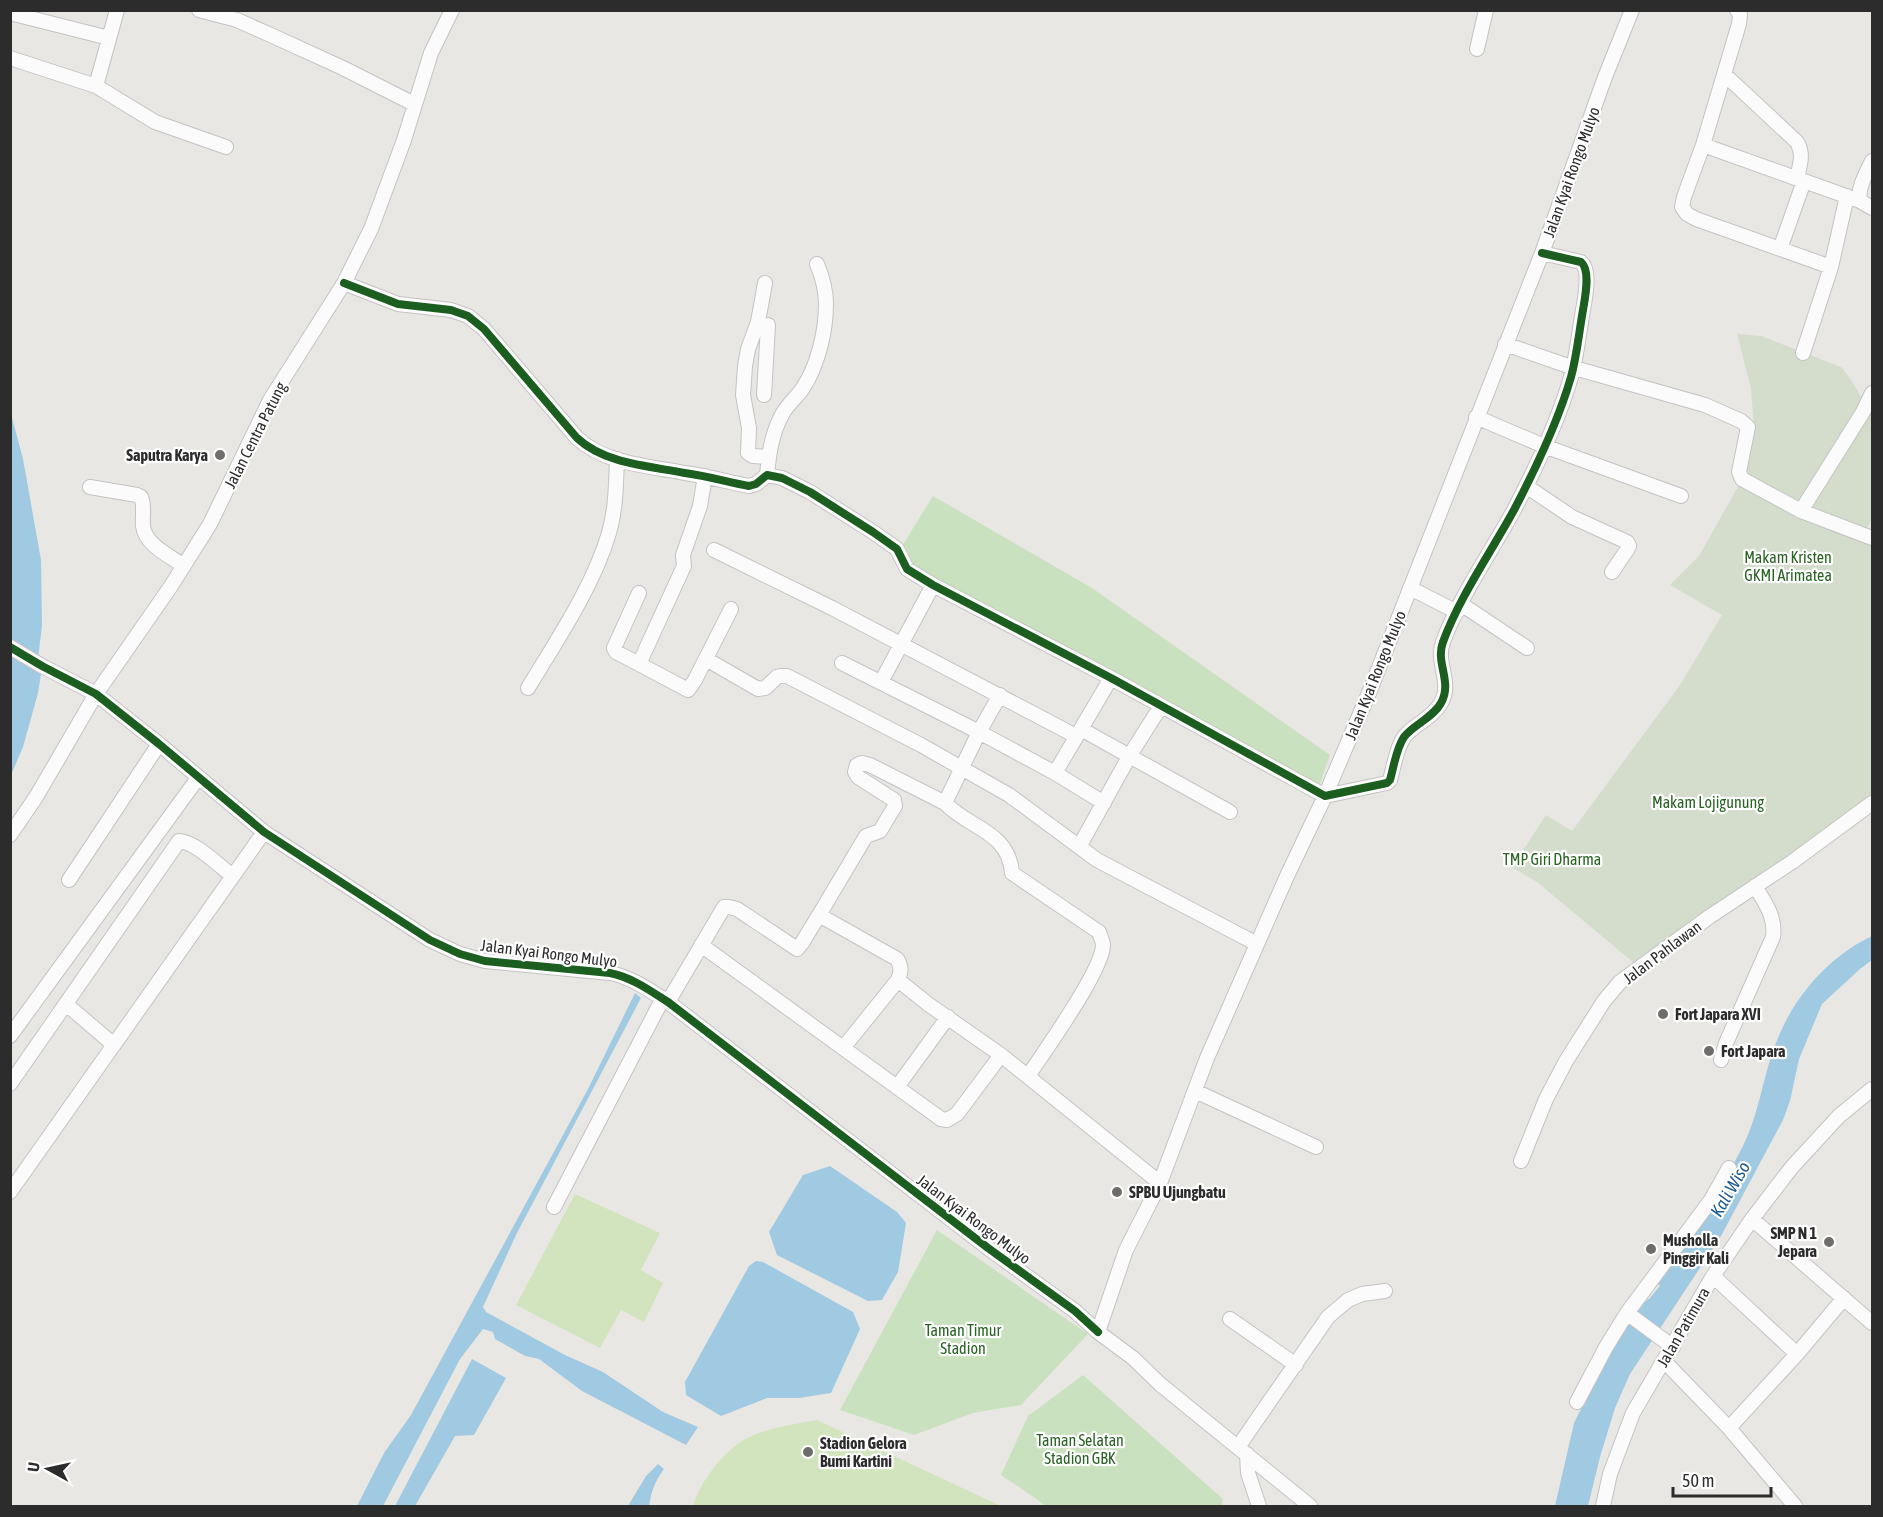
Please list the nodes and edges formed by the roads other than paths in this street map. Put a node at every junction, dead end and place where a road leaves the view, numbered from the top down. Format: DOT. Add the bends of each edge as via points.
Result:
graph roads {
  1 [pos="117,10"];
  2 [pos="199,10"];
  3 [pos="452,10"];
  4 [pos="1486,10"];
  5 [pos="1632,10"];
  6 [pos="1737,10"];
  7 [pos="10,13"];
  8 [pos="109,38"];
  9 [pos="1477,50"];
  10 [pos="10,58"];
  11 [pos="1724,74"];
  12 [pos="96,86"];
  13 [pos="414,104"];
  14 [pos="1703,145"];
  15 [pos="226,147"];
  16 [pos="1872,160"];
  17 [pos="1800,179"];
  18 [pos="1860,202"];
  19 [pos="1780,249"];
  20 [pos="1542,253"];
  21 [pos="817,264"];
  22 [pos="1831,267"];
  23 [pos="344,283"];
  24 [pos="765,283"];
  25 [pos="768,325"];
  26 [pos="1505,344"];
  27 [pos="1803,353"];
  28 [pos="1573,367"];
  29 [pos="1872,393"];
  30 [pos="764,395"];
  31 [pos="1476,417"];
  32 [pos="1544,446"];
  33 [pos="769,457"];
  34 [pos="617,459"];
  35 [pos="767,475"];
  36 [pos="705,476"];
  37 [pos="1526,486"];
  38 [pos="90,487"];
  39 [pos="1682,496"];
  40 [pos="1801,511"];
  41 [pos="1872,538"];
  42 [pos="714,550"];
  43 [pos="184,566"];
  44 [pos="1612,572"];
  45 [pos="933,585"];
  46 [pos="1410,588"];
  47 [pos="639,593"];
  48 [pos="1459,608"];
  49 [pos="731,609"];
  50 [pos="900,645"];
  51 [pos="10,647"];
  52 [pos="1527,648"];
  53 [pos="706,659"];
  54 [pos="842,663"];
  55 [pos="639,664"];
  56 [pos="1111,678"];
  57 [pos="881,682"];
  58 [pos="528,688"];
  59 [pos="96,694"];
  60 [pos="1000,695"];
  61 [pos="1161,706"];
  62 [pos="979,732"];
  63 [pos="1078,733"];
  64 [pos="159,744"];
  65 [pos="1130,755"];
  66 [pos="962,768"];
  67 [pos="1055,773"];
  68 [pos="198,778"];
  69 [pos="1325,796"];
  70 [pos="945,802"];
  71 [pos="1104,803"];
  72 [pos="1872,803"];
  73 [pos="1230,812"];
  74 [pos="264,832"];
  75 [pos="10,835"];
  76 [pos="1079,847"];
  77 [pos="233,876"];
  78 [pos="69,880"];
  79 [pos="1755,886"];
  80 [pos="819,915"];
  81 [pos="1257,944"];
  82 [pos="701,945"];
  83 [pos="898,980"];
  84 [pos="666,1000"];
  85 [pos="66,1004"];
  86 [pos="948,1017"];
  87 [pos="10,1036"];
  88 [pos="114,1045"];
  89 [pos="843,1048"];
  90 [pos="1001,1055"];
  91 [pos="1721,1060"];
  92 [pos="1028,1076"];
  93 [pos="10,1084"];
  94 [pos="897,1087"];
  95 [pos="1872,1089"];
  96 [pos="1195,1091"];
  97 [pos="1316,1147"];
  98 [pos="1521,1161"];
  99 [pos="1730,1168"];
  100 [pos="1160,1183"];
  101 [pos="10,1192"];
  102 [pos="554,1207"];
  103 [pos="1752,1219"];
  104 [pos="1713,1276"];
  105 [pos="1385,1291"];
  106 [pos="1844,1298"];
  107 [pos="1628,1314"];
  108 [pos="1230,1319"];
  109 [pos="1872,1323"];
  110 [pos="1098,1332"];
  111 [pos="1673,1347"];
  112 [pos="1797,1354"];
  113 [pos="1664,1361"];
  114 [pos="1296,1365"];
  115 [pos="1577,1402"];
  116 [pos="1729,1428"];
  117 [pos="1242,1450"];
  118 [pos="1259,1506"];
  119 [pos="1310,1506"];
  120 [pos="1603,1506"];
  121 [pos="1795,1506"];
  1 -- 8 [label="street"];
  2 -- 13 [label="street" via="237,20"];
  3 -- 13 [label="street, Jalan Centra Patung" via="431,53"];
  4 -- 9 [label="street"];
  5 -- 20 [label="street, Jalan Kyai Rongo Mulyo"];
  6 -- 11 [label="street" via="1740,15"];
  7 -- 8 [label="street"];
  8 -- 12 [label="street"];
  10 -- 12 [label="street"];
  11 -- 14 [label="street"];
  11 -- 17 [label="street" via="1797,142 1802,150"];
  12 -- 15 [label="street" via="155,122"];
  13 -- 23 [label="street, Jalan Centra Patung" via="375,219"];
  14 -- 17 [label="street"];
  14 -- 19 [label="street" via="1684,197 1684,210 1696,219"];
  16 -- 18 [label="street" via="1859,193"];
  17 -- 18 [label="street"];
  17 -- 19 [label="street"];
  18 -- 22 [label="street"];
  19 -- 22 [label="street"];
  20 -- 26 [label="street, Jalan Kyai Rongo Mulyo"];
  20 -- 28 [label="street" via="1581,262 1586,269"];
  21 -- 33 [label="street" via="826,302 815,363 802,389 784,411"];
  22 -- 27 [label="street"];
  23 -- 34 [label="street" via="398,304 451,310 468,316 484,329 577,438 587,447"];
  23 -- 43 [label="street, Jalan Centra Patung" via="270,400 210,524"];
  24 -- 33 [label="street" via="748,349 743,395 749,428 748,453"];
  25 -- 30 [label="street"];
  26 -- 28 [label="street"];
  26 -- 31 [label="street, Jalan Kyai Rongo Mulyo"];
  28 -- 32 [label="street"];
  28 -- 40 [label="street" via="1705,405 1741,421 1748,432 1740,476"];
  29 -- 40 [label="street"];
  31 -- 32 [label="street"];
  31 -- 46 [label="street, Jalan Kyai Rongo Mulyo"];
  32 -- 37 [label="street"];
  32 -- 39 [label="street"];
  33 -- 35 [label="street"];
  34 -- 36 [label="street"];
  34 -- 58 [label="street" via="610,531 570,617"];
  35 -- 36 [label="street" via="749,486"];
  35 -- 45 [label="street" via="810,492 873,532 897,549 906,569"];
  36 -- 55 [label="street" via="700,506 682,555 684,566"];
  37 -- 44 [label="street" via="1572,518 1627,542 1629,546"];
  37 -- 48 [label="street"];
  38 -- 43 [label="street" via="141,497 145,531 151,541"];
  40 -- 41 [label="street"];
  42 -- 50 [label="street"];
  43 -- 59 [label="street, Jalan Centra Patung"];
  45 -- 50 [label="street"];
  45 -- 56 [label="street"];
  46 -- 48 [label="street"];
  46 -- 69 [label="street, Jalan Kyai Rongo Mulyo"];
  47 -- 55 [label="street" via="615,648"];
  48 -- 52 [label="street"];
  48 -- 69 [label="street" via="1440,656 1445,693 1440,705 1405,735 1390,780"];
  49 -- 53 [label="street"];
  50 -- 57 [label="street"];
  50 -- 60 [label="street"];
  51 -- 59 [label="street, Jalan Kyai Rongo Mulyo"];
  53 -- 55 [label="street" via="687,690"];
  53 -- 66 [label="street" via="758,689 765,688 777,676 787,676"];
  54 -- 57 [label="street"];
  56 -- 61 [label="street"];
  56 -- 63 [label="street"];
  57 -- 62 [label="street"];
  59 -- 64 [label="street, Jalan Kyai Rongo Mulyo"];
  59 -- 75 [label="street, Jalan Centra Patung"];
  60 -- 62 [label="street"];
  60 -- 63 [label="street"];
  61 -- 65 [label="street"];
  61 -- 69 [label="street"];
  62 -- 66 [label="street"];
  62 -- 67 [label="street"];
  63 -- 65 [label="street"];
  63 -- 67 [label="street"];
  64 -- 68 [label="street, Jalan Kyai Rongo Mulyo"];
  64 -- 78 [label="street"];
  65 -- 71 [label="street"];
  65 -- 73 [label="street"];
  66 -- 70 [label="street"];
  66 -- 76 [label="street" via="1009,795"];
  67 -- 71 [label="street"];
  68 -- 74 [label="street, Jalan Kyai Rongo Mulyo"];
  68 -- 87 [label="street"];
  69 -- 81 [label="street, Jalan Kyai Rongo Mulyo"];
  70 -- 80 [label="street" via="870,765 857,765 858,777 894,800 895,806 880,831 866,836"];
  70 -- 92 [label="street" via="953,812 986,830 1003,847 1009,855 1012,873 1099,932 1101,938 1100,955 1082,992"];
  71 -- 76 [label="street"];
  72 -- 79 [label="street, Jalan Pahlawan"];
  74 -- 77 [label="street"];
  74 -- 84 [label="street, Jalan Kyai Rongo Mulyo" via="430,940 460,954 485,962 624,976"];
  76 -- 81 [label="street"];
  77 -- 85 [label="street" via="194,846 179,841"];
  77 -- 88 [label="street"];
  79 -- 91 [label="street" via="1772,917 1773,937"];
  79 -- 98 [label="street, Jalan Pahlawan" via="1620,982 1585,1029 1556,1080"];
  80 -- 82 [label="street" via="796,949 736,909 724,907"];
  80 -- 83 [label="street" via="897,959 901,965"];
  81 -- 96 [label="street, Jalan Kyai Rongo Mulyo"];
  82 -- 84 [label="street"];
  82 -- 89 [label="street"];
  83 -- 86 [label="street"];
  83 -- 89 [label="street"];
  84 -- 102 [label="street"];
  84 -- 110 [label="street, Jalan Kyai Rongo Mulyo"];
  85 -- 88 [label="street"];
  85 -- 93 [label="street"];
  86 -- 90 [label="street"];
  86 -- 94 [label="street"];
  88 -- 101 [label="street"];
  89 -- 94 [label="street"];
  90 -- 92 [label="street"];
  90 -- 94 [label="street" via="957,1114 947,1120"];
  92 -- 100 [label="street"];
  95 -- 103 [label="street, Jalan Patimura" via="1839,1116 1791,1167"];
  96 -- 97 [label="street"];
  96 -- 100 [label="street, Jalan Kyai Rongo Mulyo"];
  99 -- 107 [label="street"];
  100 -- 110 [label="street, Jalan Kyai Rongo Mulyo" via="1126,1250"];
  103 -- 104 [label="street, Jalan Patimura"];
  103 -- 106 [label="street"];
  104 -- 111 [label="street, Jalan Patimura"];
  104 -- 112 [label="street"];
  105 -- 114 [label="street" via="1348,1300 1328,1317"];
  106 -- 109 [label="street"];
  106 -- 112 [label="street"];
  107 -- 111 [label="street"];
  107 -- 115 [label="street"];
  108 -- 114 [label="street"];
  110 -- 117 [label="street, Jalan Kyai Rongo Mulyo"];
  111 -- 113 [label="street, Jalan Patimura"];
  112 -- 116 [label="street"];
  113 -- 116 [label="street"];
  113 -- 120 [label="street, Jalan Patimura" via="1633,1413 1610,1474"];
  114 -- 117 [label="street"];
  116 -- 121 [label="street"];
  117 -- 118 [label="street"];
  117 -- 119 [label="street, Jalan Kyai Rongo Mulyo"];
}
